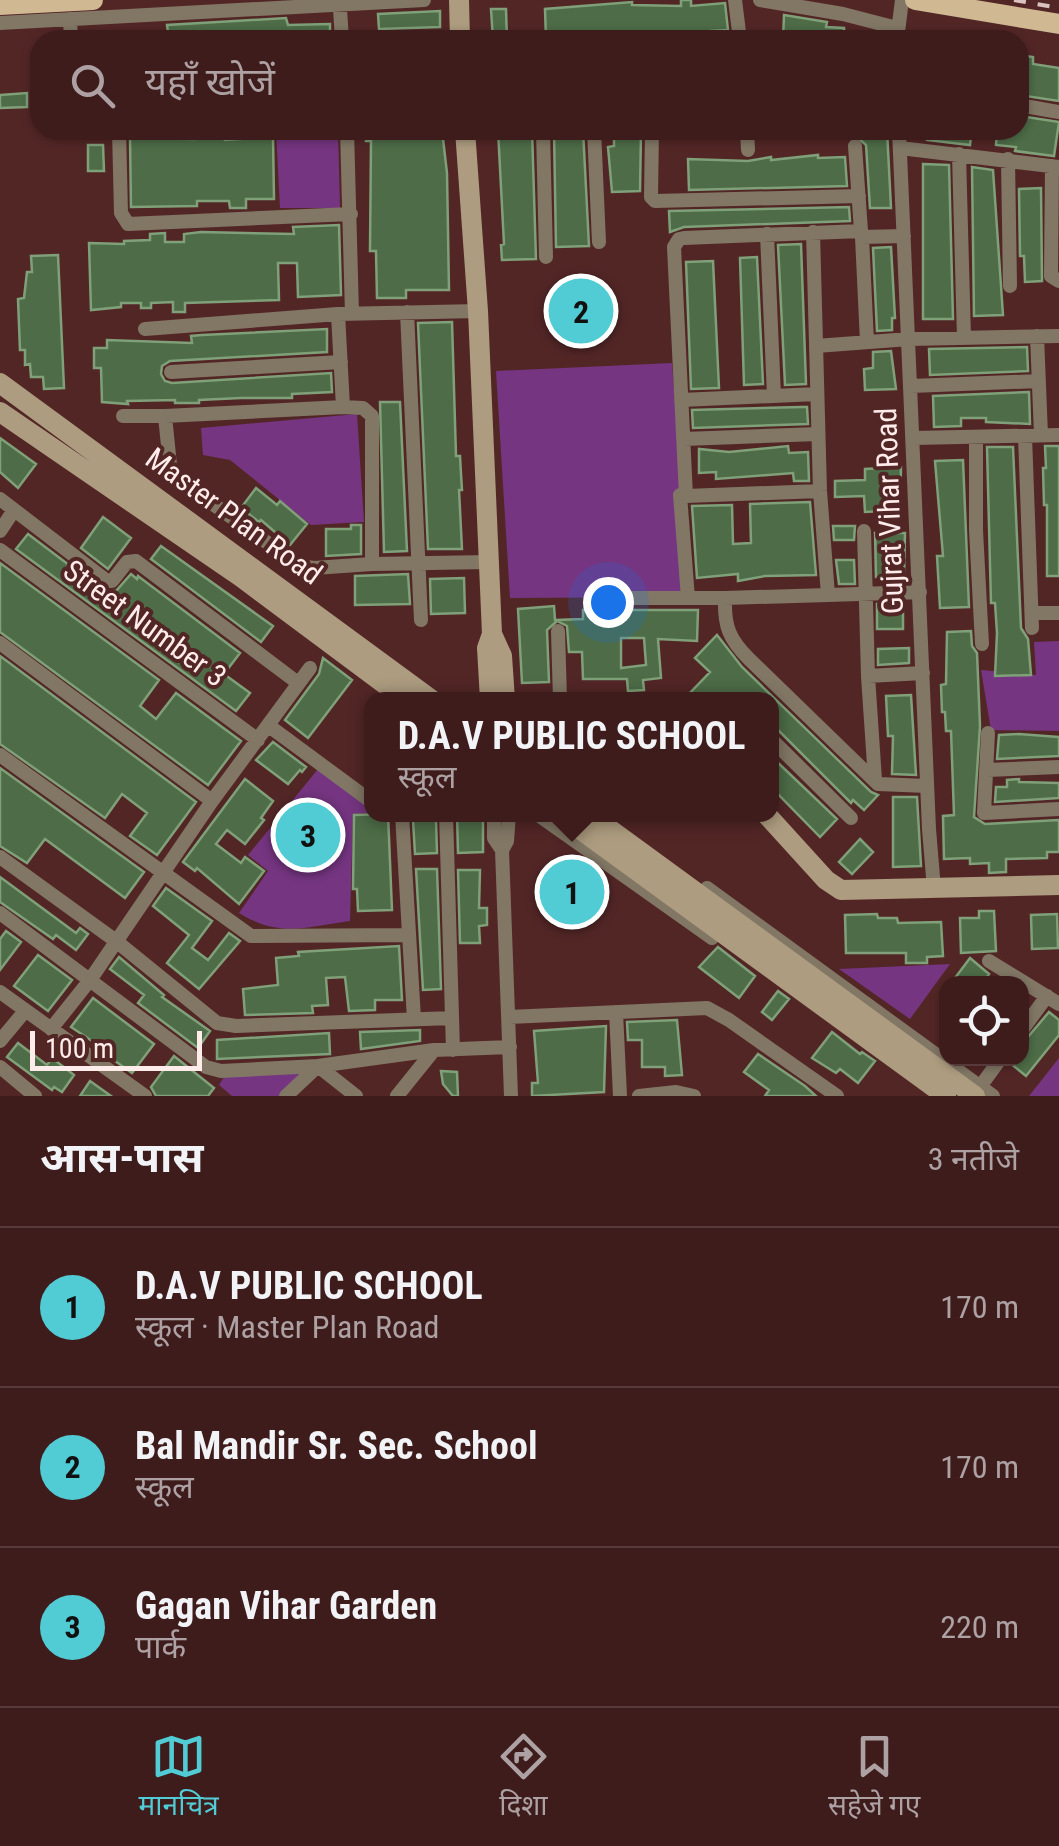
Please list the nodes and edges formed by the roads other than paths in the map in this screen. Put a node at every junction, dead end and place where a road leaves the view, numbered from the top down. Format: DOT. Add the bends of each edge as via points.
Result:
graph roads {
  1 [pos="89,0"];
  2 [pos="424,0"];
  3 [pos="459,0"];
  4 [pos="472,0"];
  5 [pos="735,0"];
  6 [pos="760,0"];
  7 [pos="902,0"];
  8 [pos="915,0"];
  9 [pos="0,5"];
  10 [pos="340,9"];
  11 [pos="70,19"];
  12 [pos="0,24"];
  13 [pos="1059,24"];
  14 [pos="71,30"];
  15 [pos="341,30"];
  16 [pos="460,30"];
  17 [pos="472,30"];
  18 [pos="739,30"];
  19 [pos="886,30"];
  20 [pos="898,30"];
  21 [pos="1029,108"];
  22 [pos="1059,112"];
  23 [pos="119,140"];
  24 [pos="347,140"];
  25 [pos="466,140"];
  26 [pos="544,140"];
  27 [pos="594,140"];
  28 [pos="652,140"];
  29 [pos="748,140"];
  30 [pos="900,140"];
  31 [pos="855,146"];
  32 [pos="900,148"];
  33 [pos="748,150"];
  34 [pos="959,154"];
  35 [pos="1008,159"];
  36 [pos="1056,167"];
  37 [pos="859,196"];
  38 [pos="351,214"];
  39 [pos="812,232"];
  40 [pos="767,234"];
  41 [pos="862,234"];
  42 [pos="904,236"];
  43 [pos="599,242"];
  44 [pos="546,256"];
  45 [pos="1059,281"];
  46 [pos="1010,286"];
  47 [pos="478,311"];
  48 [pos="407,312"];
  49 [pos="345,314"];
  50 [pos="146,329"];
  51 [pos="1037,336"];
  52 [pos="1059,336"];
  53 [pos="964,338"];
  54 [pos="909,339"];
  55 [pos="868,342"];
  56 [pos="816,346"];
  57 [pos="341,362"];
  58 [pos="172,372"];
  59 [pos="1039,381"];
  60 [pos="0,383"];
  61 [pos="911,386"];
  62 [pos="817,394"];
  63 [pos="774,396"];
  64 [pos="681,400"];
  65 [pos="343,408"];
  66 [pos="0,412"];
  67 [pos="123,416"];
  68 [pos="165,416"];
  69 [pos="818,434"];
  70 [pos="1041,435"];
  71 [pos="1059,435"];
  72 [pos="1024,436"];
  73 [pos="976,437"];
  74 [pos="914,438"];
  75 [pos="684,439"];
  76 [pos="820,490"];
  77 [pos="686,496"];
  78 [pos="0,499"];
  79 [pos="14,510"];
  80 [pos="0,531"];
  81 [pos="864,531"];
  82 [pos="0,550"];
  83 [pos="488,562"];
  84 [pos="418,563"];
  85 [pos="372,564"];
  86 [pos="920,592"];
  87 [pos="828,594"];
  88 [pos="864,595"];
  89 [pos="603,598"];
  90 [pos="688,598"];
  91 [pos="725,598"];
  92 [pos="1059,613"];
  93 [pos="421,620"];
  94 [pos="558,631"];
  95 [pos="492,634"];
  96 [pos="0,643"];
  97 [pos="982,644"];
  98 [pos="310,668"];
  99 [pos="922,673"];
  100 [pos="868,676"];
  101 [pos="298,683"];
  102 [pos="395,692"];
  103 [pos="421,692"];
  104 [pos="490,692"];
  105 [pos="504,692"];
  106 [pos="560,692"];
  107 [pos="269,726"];
  108 [pos="988,733"];
  109 [pos="258,740"];
  110 [pos="779,747"];
  111 [pos="0,755"];
  112 [pos="1059,766"];
  113 [pos="986,770"];
  114 [pos="874,780"];
  115 [pos="927,786"];
  116 [pos="364,796"];
  117 [pos="212,801"];
  118 [pos="1059,810"];
  119 [pos="852,818"];
  120 [pos="402,822"];
  121 [pos="446,822"];
  122 [pos="494,822"];
  123 [pos="508,822"];
  124 [pos="548,822"];
  125 [pos="570,822"];
  126 [pos="600,822"];
  127 [pos="615,822"];
  128 [pos="773,822"];
  129 [pos="502,850"];
  130 [pos="0,857"];
  131 [pos="162,872"];
  132 [pos="1059,885"];
  133 [pos="934,889"];
  134 [pos="0,913"];
  135 [pos="409,935"];
  136 [pos="116,940"];
  137 [pos="989,961"];
  138 [pos="1002,976"];
  139 [pos="90,980"];
  140 [pos="1029,989"];
  141 [pos="0,992"];
  142 [pos="1053,1000"];
  143 [pos="25,1011"];
  144 [pos="616,1012"];
  145 [pos="509,1016"];
  146 [pos="452,1018"];
  147 [pos="414,1020"];
  148 [pos="1029,1023"];
  149 [pos="50,1029"];
  150 [pos="0,1041"];
  151 [pos="510,1047"];
  152 [pos="434,1050"];
  153 [pos="453,1050"];
  154 [pos="318,1066"];
  155 [pos="995,1066"];
  156 [pos="0,1067"];
  157 [pos="980,1088"];
  158 [pos="294,1093"];
  159 [pos="35,1096"];
  160 [pos="144,1096"];
  161 [pos="356,1096"];
  162 [pos="397,1096"];
  163 [pos="511,1096"];
  164 [pos="620,1096"];
  165 [pos="639,1096"];
  166 [pos="694,1096"];
  167 [pos="837,1096"];
  168 [pos="932,1096"];
  169 [pos="946,1096"];
  170 [pos="993,1096"];
  1 -- 9 [label="main road"];
  2 -- 11 [label="street"];
  3 -- 16 [label="main road"];
  4 -- 17 [label="main road"];
  5 -- 18 [label="street"];
  6 -- 19 [label="street" via="843,14"];
  7 -- 20 [label="street"];
  8 -- 13 [label="main road"];
  10 -- 15 [label="street"];
  11 -- 12 [label="street"];
  11 -- 14 [label="street"];
  21 -- 22 [label="street"];
  23 -- 38 [label="street" via="121,212 128,224"];
  24 -- 38 [label="street"];
  25 -- 47 [label="main road"];
  26 -- 44 [label="street"];
  27 -- 43 [label="street"];
  28 -- 37 [label="street" via="654,201"];
  29 -- 33 [label="street"];
  30 -- 32 [label="street, Gujrat Vihar Road"];
  31 -- 37 [label="street"];
  32 -- 34 [label="street"];
  32 -- 42 [label="street, Gujrat Vihar Road"];
  34 -- 35 [label="street"];
  34 -- 53 [label="street"];
  35 -- 36 [label="street"];
  35 -- 46 [label="street"];
  36 -- 45 [label="street" via="1050,276"];
  37 -- 41 [label="street"];
  38 -- 49 [label="street"];
  39 -- 40 [label="street"];
  39 -- 41 [label="street"];
  39 -- 56 [label="street"];
  40 -- 63 [label="street"];
  40 -- 64 [label="street" via="675,243"];
  41 -- 42 [label="street"];
  41 -- 55 [label="street"];
  42 -- 54 [label="street, Gujrat Vihar Road"];
  47 -- 48 [label="street"];
  47 -- 83 [label="main road"];
  48 -- 49 [label="street"];
  48 -- 84 [label="street"];
  49 -- 50 [label="street"];
  49 -- 57 [label="street"];
  51 -- 52 [label="street"];
  51 -- 53 [label="street"];
  51 -- 59 [label="street"];
  53 -- 54 [label="street"];
  54 -- 55 [label="street"];
  54 -- 61 [label="street, Gujrat Vihar Road"];
  55 -- 56 [label="street"];
  56 -- 62 [label="street"];
  57 -- 58 [label="street"];
  57 -- 65 [label="street"];
  59 -- 61 [label="street"];
  59 -- 70 [label="street"];
  60 -- 103 [label="main road, Master Plan Road"];
  61 -- 74 [label="street, Gujrat Vihar Road"];
  62 -- 63 [label="street"];
  62 -- 69 [label="street"];
  63 -- 64 [label="street"];
  64 -- 75 [label="street"];
  65 -- 68 [label="street"];
  65 -- 85 [label="street" via="363,408 372,416"];
  66 -- 102 [label="main road, Master Plan Road" via="242,577"];
  67 -- 68 [label="street"];
  68 -- 85 [label="street" via="177,477 260,538 306,568"];
  69 -- 75 [label="street"];
  69 -- 76 [label="street"];
  70 -- 71 [label="street"];
  70 -- 72 [label="street"];
  72 -- 73 [label="street"];
  72 -- 92 [label="street" via="1032,621"];
  73 -- 74 [label="street"];
  73 -- 97 [label="street"];
  74 -- 86 [label="street, Gujrat Vihar Road"];
  75 -- 77 [label="street"];
  76 -- 77 [label="street"];
  76 -- 87 [label="street"];
  77 -- 90 [label="street" via="680,495"];
  78 -- 79 [label="street"];
  79 -- 80 [label="street"];
  79 -- 101 [label="street" via="107,581 136,561"];
  81 -- 88 [label="street"];
  82 -- 109 [label="street, Street Number 3"];
  83 -- 84 [label="street"];
  83 -- 95 [label="main road"];
  84 -- 85 [label="street"];
  84 -- 93 [label="street"];
  86 -- 88 [label="street"];
  86 -- 99 [label="street, Gujrat Vihar Road"];
  87 -- 88 [label="street"];
  87 -- 91 [label="street"];
  88 -- 100 [label="street"];
  89 -- 90 [label="street"];
  90 -- 91 [label="street"];
  91 -- 114 [label="street" via="733,643"];
  94 -- 106 [label="street"];
  95 -- 104 [label="main road"];
  95 -- 105 [label="main road" via="502,656"];
  96 -- 117 [label="street"];
  98 -- 101 [label="street"];
  99 -- 100 [label="street"];
  99 -- 115 [label="street, Gujrat Vihar Road"];
  100 -- 114 [label="street"];
  101 -- 107 [label="street"];
  107 -- 109 [label="street"];
  107 -- 116 [label="street"];
  108 -- 113 [label="street"];
  109 -- 117 [label="street"];
  110 -- 119 [label="street"];
  111 -- 131 [label="street"];
  112 -- 113 [label="street"];
  113 -- 118 [label="street" via="984,813"];
  114 -- 115 [label="street"];
  115 -- 133 [label="street, Gujrat Vihar Road"];
  117 -- 131 [label="street"];
  120 -- 135 [label="street"];
  121 -- 146 [label="street"];
  122 -- 129 [label="street"];
  123 -- 129 [label="street"];
  124 -- 168 [label="street"];
  125 -- 169 [label="main road"];
  126 -- 157 [label="main road"];
  127 -- 170 [label="street"];
  128 -- 133 [label="main road" via="840,890"];
  129 -- 145 [label="street"];
  130 -- 136 [label="street"];
  131 -- 135 [label="street" via="251,936"];
  131 -- 136 [label="street"];
  132 -- 133 [label="main road"];
  134 -- 139 [label="street"];
  135 -- 147 [label="street"];
  136 -- 139 [label="street"];
  136 -- 147 [label="street" via="217,1023"];
  137 -- 138 [label="street"];
  139 -- 149 [label="street"];
  139 -- 154 [label="street" via="206,1067"];
  140 -- 142 [label="street"];
  141 -- 143 [label="street"];
  142 -- 148 [label="street"];
  143 -- 149 [label="street"];
  143 -- 150 [label="street"];
  144 -- 145 [label="street"];
  144 -- 164 [label="street"];
  144 -- 167 [label="street" via="718,1012"];
  145 -- 151 [label="street"];
  146 -- 147 [label="street"];
  146 -- 153 [label="street"];
  149 -- 160 [label="street"];
  151 -- 153 [label="street"];
  151 -- 163 [label="street"];
  152 -- 153 [label="street"];
  152 -- 154 [label="street"];
  152 -- 162 [label="street"];
  154 -- 158 [label="street"];
  154 -- 161 [label="street"];
  155 -- 157 [label="street"];
  156 -- 159 [label="street"];
  165 -- 166 [label="street"];
}
